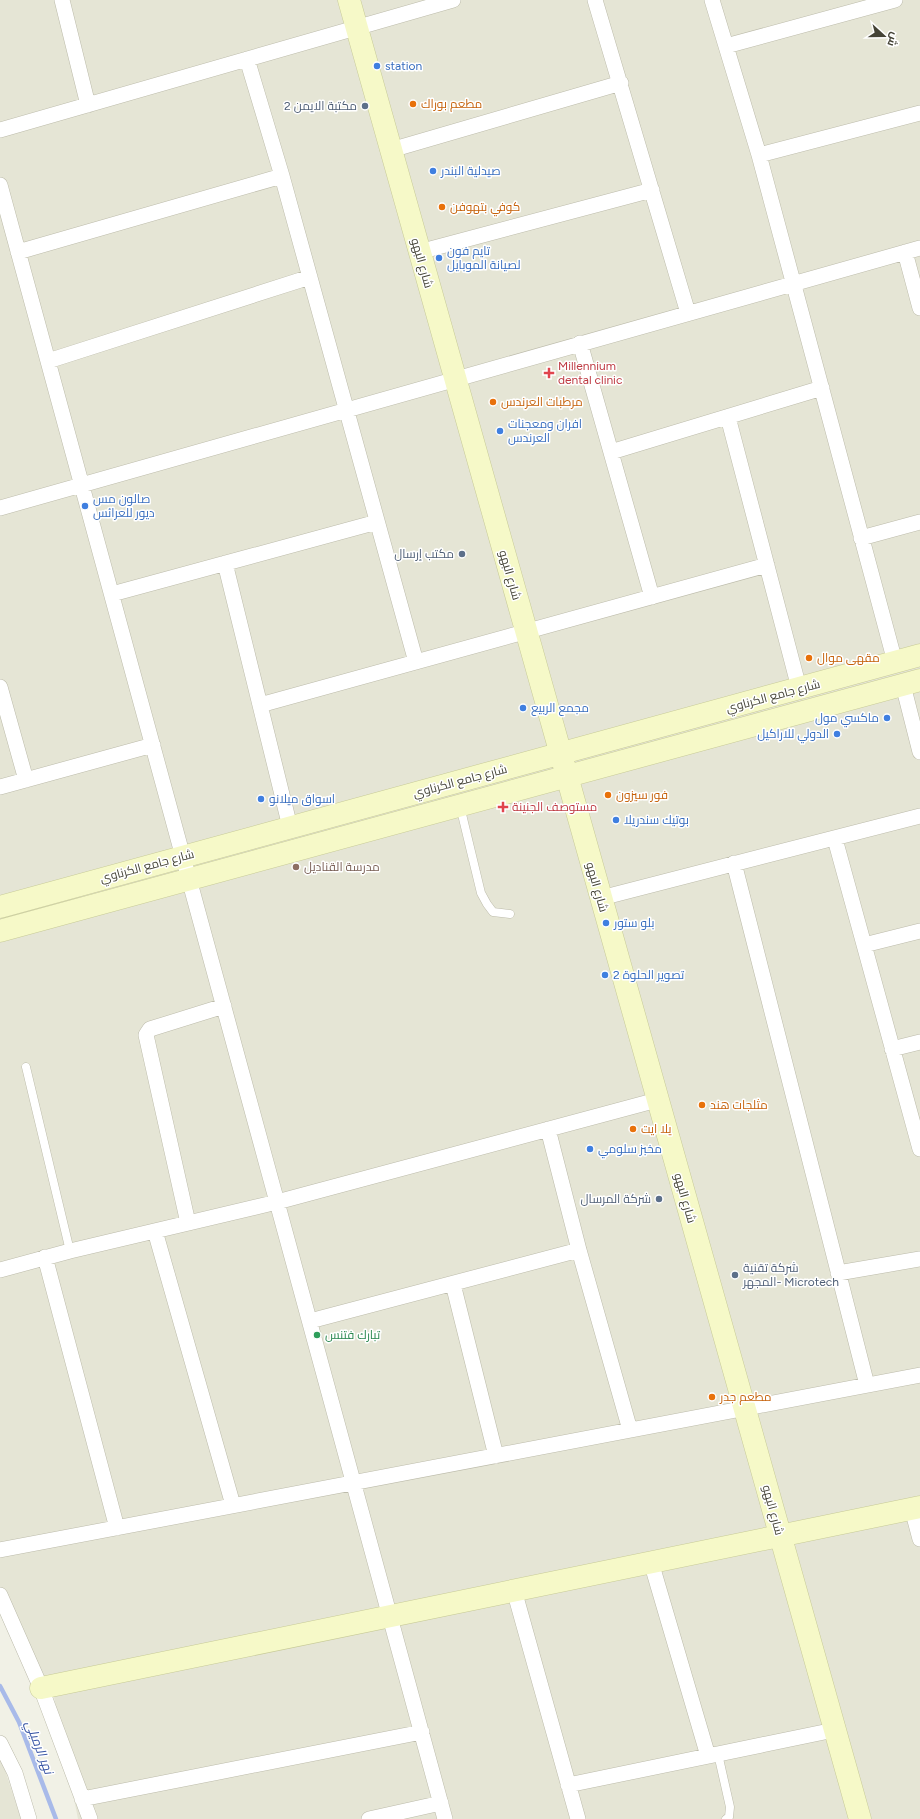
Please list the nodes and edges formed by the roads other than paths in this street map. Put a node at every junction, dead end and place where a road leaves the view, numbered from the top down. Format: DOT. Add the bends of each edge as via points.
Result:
graph roads {
  1 [pos="62,0"];
  2 [pos="349,0"];
  3 [pos="453,0"];
  4 [pos="596,0"];
  5 [pos="712,0"];
  6 [pos="895,0"];
  7 [pos="356,28"];
  8 [pos="726,46"];
  9 [pos="247,59"];
  10 [pos="621,83"];
  11 [pos="88,104"];
  12 [pos="920,113"];
  13 [pos="0,130"];
  14 [pos="390,150"];
  15 [pos="759,155"];
  16 [pos="282,176"];
  17 [pos="0,185"];
  18 [pos="652,190"];
  19 [pos="920,248"];
  20 [pos="18,252"];
  21 [pos="419,252"];
  22 [pos="905,252"];
  23 [pos="310,277"];
  24 [pos="794,282"];
  25 [pos="920,308"];
  26 [pos="688,313"];
  27 [pos="580,343"];
  28 [pos="48,361"];
  29 [pos="455,379"];
  30 [pos="822,388"];
  31 [pos="346,410"];
  32 [pos="728,417"];
  33 [pos="611,452"];
  34 [pos="82,485"];
  35 [pos="0,508"];
  36 [pos="377,522"];
  37 [pos="920,522"];
  38 [pos="861,538"];
  39 [pos="225,563"];
  40 [pos="767,565"];
  41 [pos="112,594"];
  42 [pos="652,597"];
  43 [pos="526,632"];
  44 [pos="920,655"];
  45 [pos="416,662"];
  46 [pos="895,662"];
  47 [pos="912,682"];
  48 [pos="0,687"];
  49 [pos="799,688"];
  50 [pos="260,705"];
  51 [pos="153,746"];
  52 [pos="920,752"];
  53 [pos="560,754"];
  54 [pos="566,776"];
  55 [pos="26,780"];
  56 [pos="0,787"];
  57 [pos="459,806"];
  58 [pos="920,816"];
  59 [pos="290,827"];
  60 [pos="835,839"];
  61 [pos="183,857"];
  62 [pos="734,863"];
  63 [pos="189,880"];
  64 [pos="601,898"];
  65 [pos="0,907"];
  66 [pos="510,914"];
  67 [pos="0,931"];
  68 [pos="920,931"];
  69 [pos="864,945"];
  70 [pos="224,1006"];
  71 [pos="920,1042"];
  72 [pos="892,1049"];
  73 [pos="26,1067"];
  74 [pos="657,1100"];
  75 [pos="548,1129"];
  76 [pos="920,1149"];
  77 [pos="277,1202"];
  78 [pos="188,1223"];
  79 [pos="155,1231"];
  80 [pos="579,1250"];
  81 [pos="70,1251"];
  82 [pos="45,1257"];
  83 [pos="920,1259"];
  84 [pos="0,1270"];
  85 [pos="838,1273"];
  86 [pos="453,1284"];
  87 [pos="310,1321"];
  88 [pos="920,1375"];
  89 [pos="867,1385"];
  90 [pos="745,1408"];
  91 [pos="630,1430"];
  92 [pos="496,1456"];
  93 [pos="354,1482"];
  94 [pos="233,1506"];
  95 [pos="916,1508"];
  96 [pos="117,1528"];
  97 [pos="780,1536"];
  98 [pos="920,1539"];
  99 [pos="0,1550"];
  100 [pos="651,1562"];
  101 [pos="514,1590"];
  102 [pos="0,1595"];
  103 [pos="390,1616"];
  104 [pos="41,1688"];
  105 [pos="834,1730"];
  106 [pos="422,1732"];
  107 [pos="0,1743"];
  108 [pos="713,1755"];
  109 [pos="568,1785"];
  110 [pos="82,1799"];
  111 [pos="441,1803"];
  112 [pos="29,1819"];
  113 [pos="90,1819"];
  114 [pos="369,1819"];
  115 [pos="446,1819"];
  116 [pos="578,1819"];
  117 [pos="726,1819"];
  118 [pos="860,1819"];
  1 -- 11 [label="street"];
  2 -- 7 [label="street, شارع البهو"];
  3 -- 7 [label="street"];
  4 -- 10 [label="street"];
  5 -- 8 [label="street"];
  6 -- 8 [label="street"];
  7 -- 9 [label="street"];
  7 -- 14 [label="street, شارع البهو"];
  8 -- 15 [label="street"];
  9 -- 11 [label="street"];
  9 -- 16 [label="street"];
  10 -- 14 [label="street"];
  10 -- 18 [label="street"];
  11 -- 13 [label="street"];
  12 -- 15 [label="street"];
  14 -- 21 [label="street, شارع البهو"];
  15 -- 24 [label="street"];
  16 -- 20 [label="street"];
  16 -- 23 [label="street"];
  17 -- 20 [label="street"];
  18 -- 21 [label="street"];
  18 -- 26 [label="street"];
  19 -- 22 [label="street"];
  20 -- 28 [label="street"];
  21 -- 29 [label="street, شارع البهو"];
  22 -- 24 [label="street"];
  22 -- 25 [label="street"];
  23 -- 28 [label="street"];
  23 -- 31 [label="street"];
  24 -- 26 [label="street"];
  24 -- 30 [label="street"];
  26 -- 27 [label="street"];
  27 -- 29 [label="street"];
  27 -- 33 [label="street"];
  28 -- 34 [label="street"];
  29 -- 31 [label="street"];
  29 -- 43 [label="street, شارع البهو"];
  30 -- 32 [label="street"];
  30 -- 38 [label="street"];
  31 -- 34 [label="street"];
  31 -- 36 [label="street"];
  32 -- 33 [label="street"];
  32 -- 40 [label="street"];
  33 -- 42 [label="street"];
  34 -- 35 [label="street"];
  34 -- 41 [label="street"];
  36 -- 39 [label="street"];
  36 -- 45 [label="street"];
  37 -- 38 [label="street"];
  38 -- 46 [label="street"];
  39 -- 41 [label="street"];
  39 -- 50 [label="street"];
  40 -- 42 [label="street"];
  40 -- 49 [label="street"];
  41 -- 51 [label="street"];
  42 -- 43 [label="street"];
  43 -- 45 [label="street"];
  43 -- 53 [label="street, شارع البهو"];
  44 -- 46 [label="street, شارع جامع الكرناوي"];
  45 -- 50 [label="street"];
  46 -- 49 [label="street, شارع جامع الكرناوي"];
  47 -- 52 [label="street"];
  47 -- 54 [label="street, شارع جامع الكرناوي"];
  48 -- 55 [label="street"];
  49 -- 53 [label="street, شارع جامع الكرناوي"];
  50 -- 59 [label="street"];
  51 -- 55 [label="street"];
  51 -- 61 [label="street"];
  53 -- 54 [label="street, شارع البهو"];
  53 -- 59 [label="street, شارع جامع الكرناوي"];
  54 -- 57 [label="street, شارع جامع الكرناوي"];
  54 -- 64 [label="street, شارع البهو"];
  55 -- 56 [label="street"];
  57 -- 63 [label="street, شارع جامع الكرناوي"];
  57 -- 66 [label="lane" via="481,893 494,912"];
  58 -- 60 [label="street"];
  59 -- 61 [label="street, شارع جامع الكرناوي"];
  60 -- 62 [label="street"];
  60 -- 69 [label="street"];
  61 -- 63 [label="street"];
  61 -- 65 [label="street, شارع جامع الكرناوي"];
  62 -- 64 [label="street"];
  62 -- 85 [label="street"];
  63 -- 67 [label="street, شارع جامع الكرناوي"];
  63 -- 70 [label="street"];
  64 -- 74 [label="street, شارع البهو"];
  68 -- 69 [label="street"];
  69 -- 72 [label="street"];
  70 -- 77 [label="street"];
  70 -- 78 [label="street" via="150,1029 146,1034"];
  71 -- 72 [label="street"];
  72 -- 76 [label="street"];
  73 -- 81 [label="lane"];
  74 -- 75 [label="street"];
  74 -- 90 [label="street, شارع البهو"];
  75 -- 77 [label="street"];
  75 -- 80 [label="street"];
  77 -- 78 [label="street"];
  77 -- 87 [label="street"];
  78 -- 79 [label="street"];
  79 -- 81 [label="street"];
  79 -- 94 [label="street"];
  80 -- 86 [label="street"];
  80 -- 91 [label="street"];
  81 -- 82 [label="street"];
  82 -- 84 [label="street"];
  82 -- 96 [label="street"];
  83 -- 85 [label="street"];
  85 -- 89 [label="street"];
  86 -- 87 [label="street"];
  86 -- 92 [label="street"];
  87 -- 93 [label="street"];
  88 -- 89 [label="street"];
  89 -- 90 [label="street"];
  90 -- 91 [label="street"];
  90 -- 97 [label="street, شارع البهو"];
  91 -- 92 [label="street"];
  92 -- 93 [label="street"];
  93 -- 94 [label="street"];
  93 -- 103 [label="street"];
  94 -- 96 [label="street"];
  95 -- 97 [label="street"];
  95 -- 98 [label="street"];
  96 -- 99 [label="street"];
  97 -- 100 [label="street"];
  97 -- 105 [label="street, شارع البهو"];
  100 -- 101 [label="street"];
  100 -- 108 [label="street"];
  101 -- 103 [label="street"];
  101 -- 109 [label="street"];
  102 -- 104 [label="street"];
  103 -- 104 [label="street"];
  103 -- 106 [label="street"];
  104 -- 110 [label="street"];
  105 -- 108 [label="street"];
  105 -- 118 [label="street, شارع البهو"];
  106 -- 110 [label="street"];
  106 -- 111 [label="street"];
  107 -- 112 [label="street" via="15,1773"];
  108 -- 109 [label="street"];
  108 -- 117 [label="lane" via="730,1807"];
  109 -- 116 [label="street"];
  110 -- 113 [label="street"];
  111 -- 114 [label="street"];
  111 -- 115 [label="street"];
}
